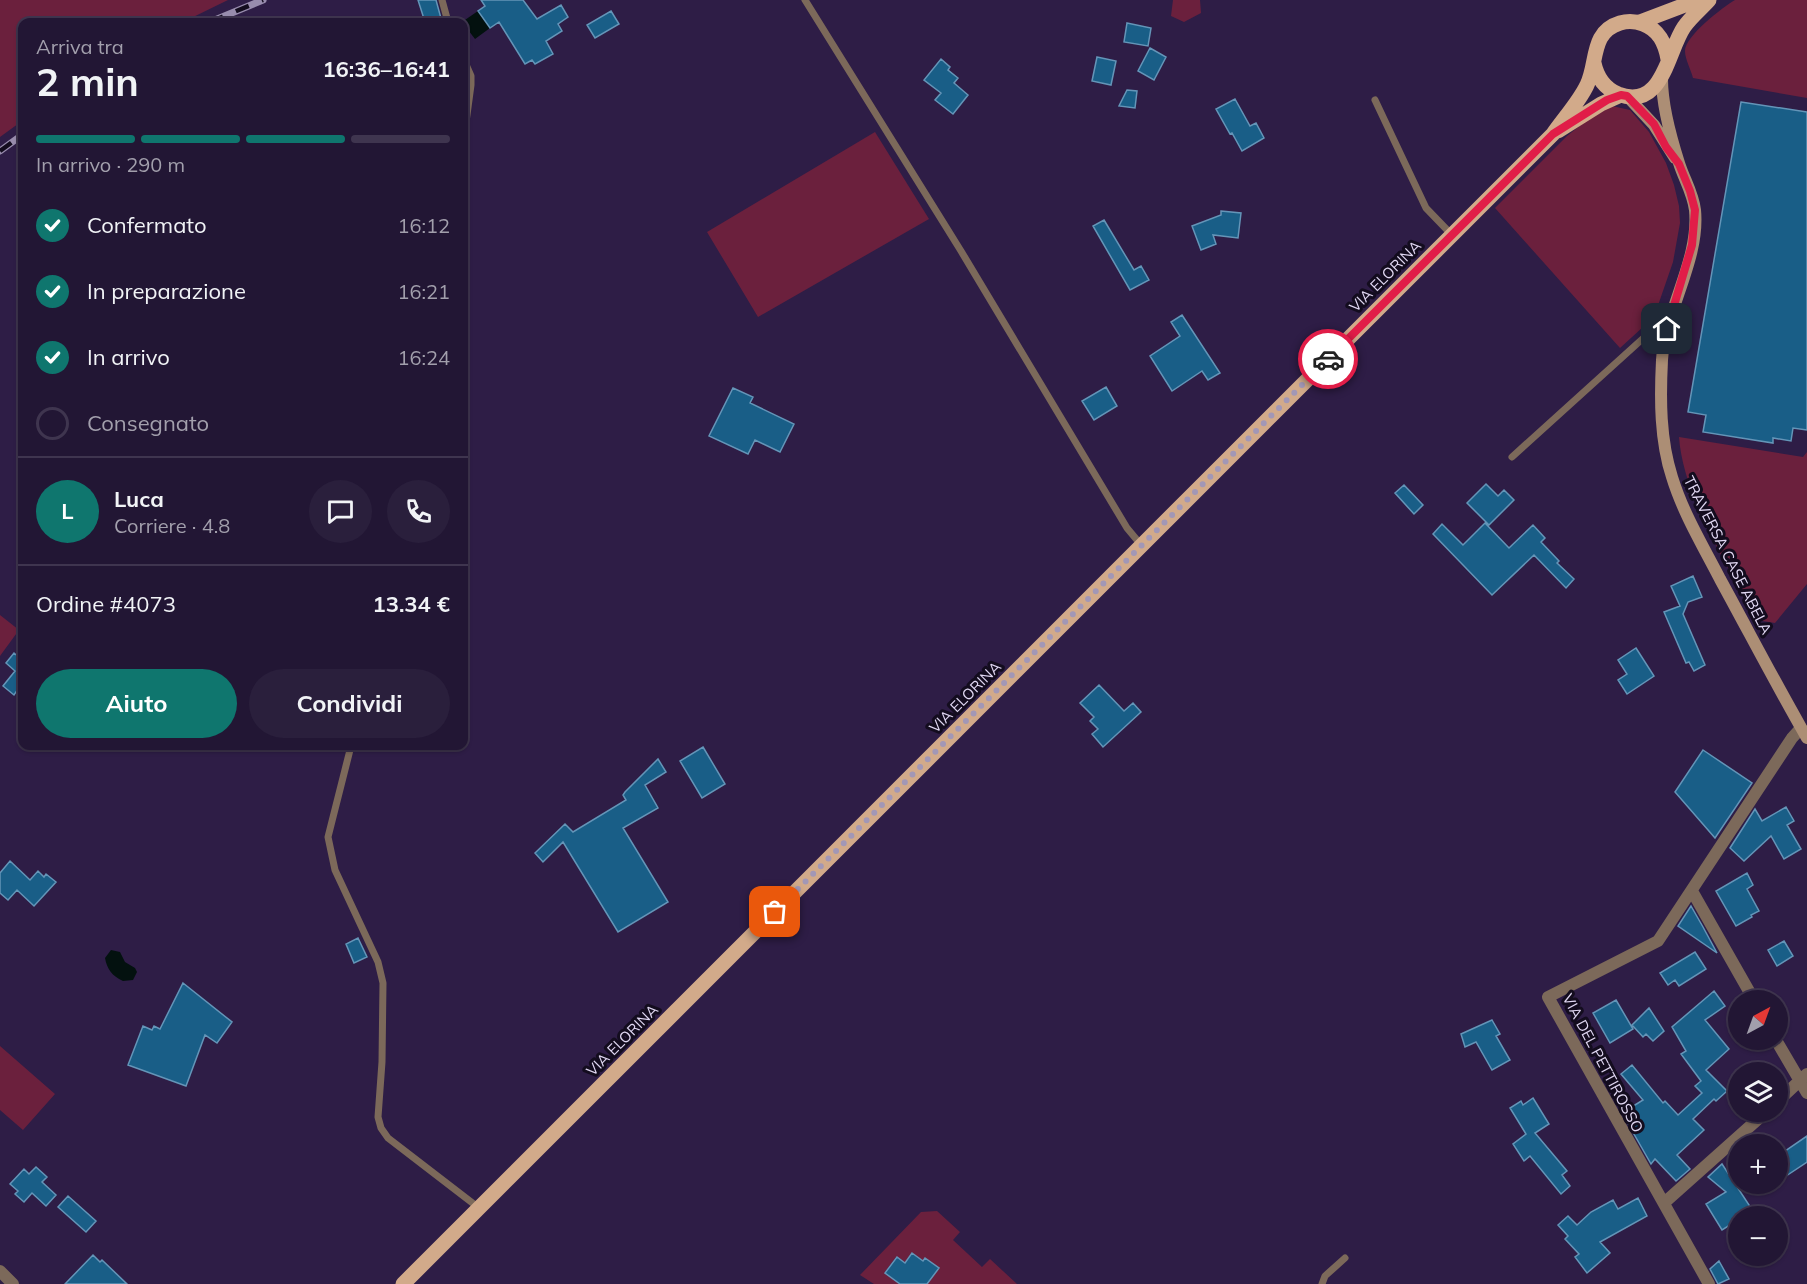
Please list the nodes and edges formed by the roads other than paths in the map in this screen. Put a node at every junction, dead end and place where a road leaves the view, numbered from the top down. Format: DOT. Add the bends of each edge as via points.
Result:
graph roads {
  1 [pos="442,0"];
  2 [pos="805,0"];
  3 [pos="1698,0"];
  4 [pos="1709,0"];
  5 [pos="447,18"];
  6 [pos="1640,22"];
  7 [pos="1668,59"];
  8 [pos="1594,63"];
  9 [pos="468,69"];
  10 [pos="1662,79"];
  11 [pos="1624,95"];
  12 [pos="1375,100"];
  13 [pos="468,107"];
  14 [pos="1553,134"];
  15 [pos="1679,164"];
  16 [pos="1452,235"];
  17 [pos="1667,329"];
  18 [pos="1512,457"];
  19 [pos="1142,546"];
  20 [pos="1804,733"];
  21 [pos="350,750"];
  22 [pos="1692,891"];
  23 [pos="1748,990"];
  24 [pos="1783,1050"];
  25 [pos="1803,1078"];
  26 [pos="1788,1092"];
  27 [pos="1807,1094"];
  28 [pos="1755,1122"];
  29 [pos="1664,1203"];
  30 [pos="479,1208"];
  31 [pos="1345,1257"];
  32 [pos="0,1271"];
  33 [pos="13,1284"];
  34 [pos="403,1284"];
  35 [pos="1322,1284"];
  36 [pos="1709,1284"];
  1 -- 5 [label="lane"];
  2 -- 19 [label="lane" via="1127,528"];
  3 -- 6 [label="main road"];
  4 -- 7 [label="main road" via="1684,27"];
  6 -- 7 [label="main road" via="1660,36"];
  6 -- 8 [label="main road" via="1616,24 1606,31 1594,51"];
  7 -- 10 [label="main road"];
  8 -- 11 [label="main road" via="1603,83"];
  8 -- 14 [label="main road" via="1588,83"];
  9 -- 13 [label="lane"];
  10 -- 11 [label="main road" via="1647,93"];
  10 -- 15 [label="street" via="1662,97"];
  11 -- 14 [label="main road" via="1601,104"];
  11 -- 15 [label="street" via="1654,124"];
  12 -- 16 [label="lane" via="1426,208"];
  14 -- 16 [label="main road, VIA ELORINA"];
  15 -- 17 [label="street, TRAVERSA CASE ABELA" via="1695,210 1695,228"];
  16 -- 19 [label="main road, VIA ELORINA"];
  17 -- 18 [label="lane" via="1649,333"];
  17 -- 20 [label="street, TRAVERSA CASE ABELA" via="1661,390 1663,432 1672,477 1687,514"];
  19 -- 30 [label="main road, VIA ELORINA"];
  20 -- 22 [label="street, VIA DEL PETTIROSSO" via="1792,738"];
  21 -- 30 [label="lane" via="328,837 335,870 378,962 383,983 378,1117 381,1128 388,1138"];
  22 -- 23 [label="street"];
  22 -- 29 [label="street, VIA DEL PETTIROSSO" via="1658,940 1548,998"];
  24 -- 25 [label="street"];
  25 -- 26 [label="street"];
  25 -- 27 [label="street"];
  28 -- 29 [label="street"];
  29 -- 36 [label="street, VIA DEL PETTIROSSO"];
  30 -- 34 [label="main road, VIA ELORINA"];
  31 -- 35 [label="lane"];
  32 -- 33 [label="street"];
}
